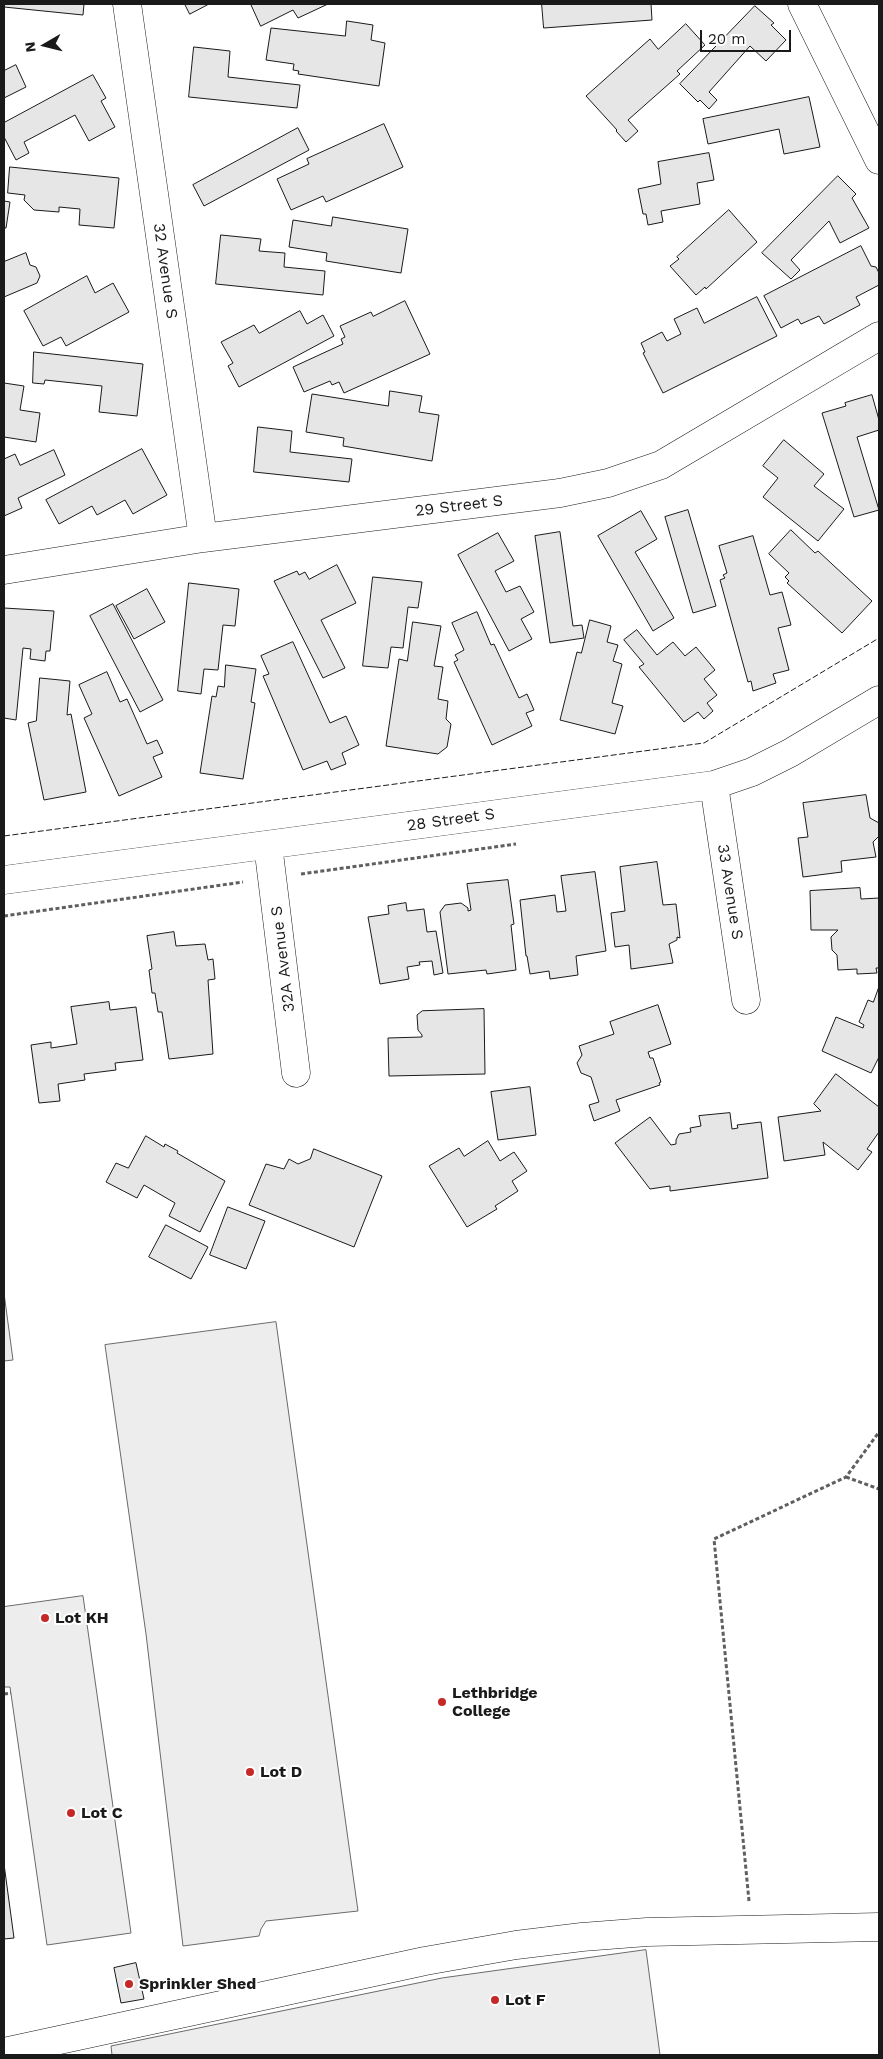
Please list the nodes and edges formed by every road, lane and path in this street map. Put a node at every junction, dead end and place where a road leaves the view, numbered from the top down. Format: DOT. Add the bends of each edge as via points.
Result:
graph roads {
  1 [pos="127,4"];
  2 [pos="802,4"];
  3 [pos="879,160"];
  4 [pos="879,336"];
  5 [pos="203,538"];
  6 [pos="4,570"];
  7 [pos="879,700"];
  8 [pos="714,785"];
  9 [pos="268,845"];
  10 [pos="4,880"];
  11 [pos="746,1000"];
  12 [pos="296,1073"];
  13 [pos="879,1432"];
  14 [pos="846,1477"];
  15 [pos="879,1489"];
  16 [pos="11,1693"];
  17 [pos="4,1694"];
  18 [pos="879,1927"];
  19 [pos="752,1929"];
  20 [pos="4,2052"];
  1 -- 5 [label="street, 32 Avenue S"];
  2 -- 3 [label="street"];
  4 -- 5 [label="street, 29 Street S" via="661,465 608,483 560,493"];
  5 -- 6 [label="street, 29 Street S"];
  7 -- 8 [label="street, 28 Street S" via="790,753 752,772"];
  8 -- 9 [label="street, 28 Street S"];
  8 -- 11 [label="street, 33 Avenue S"];
  9 -- 10 [label="street, 28 Street S"];
  9 -- 12 [label="street, 32A Avenue S"];
  13 -- 14 [label="path"];
  14 -- 15 [label="path"];
  14 -- 19 [label="path" via="714,1539"];
  16 -- 17 [label="path"];
  18 -- 19 [label="street"];
  19 -- 20 [label="street" via="637,1932 498,1948"];
}
